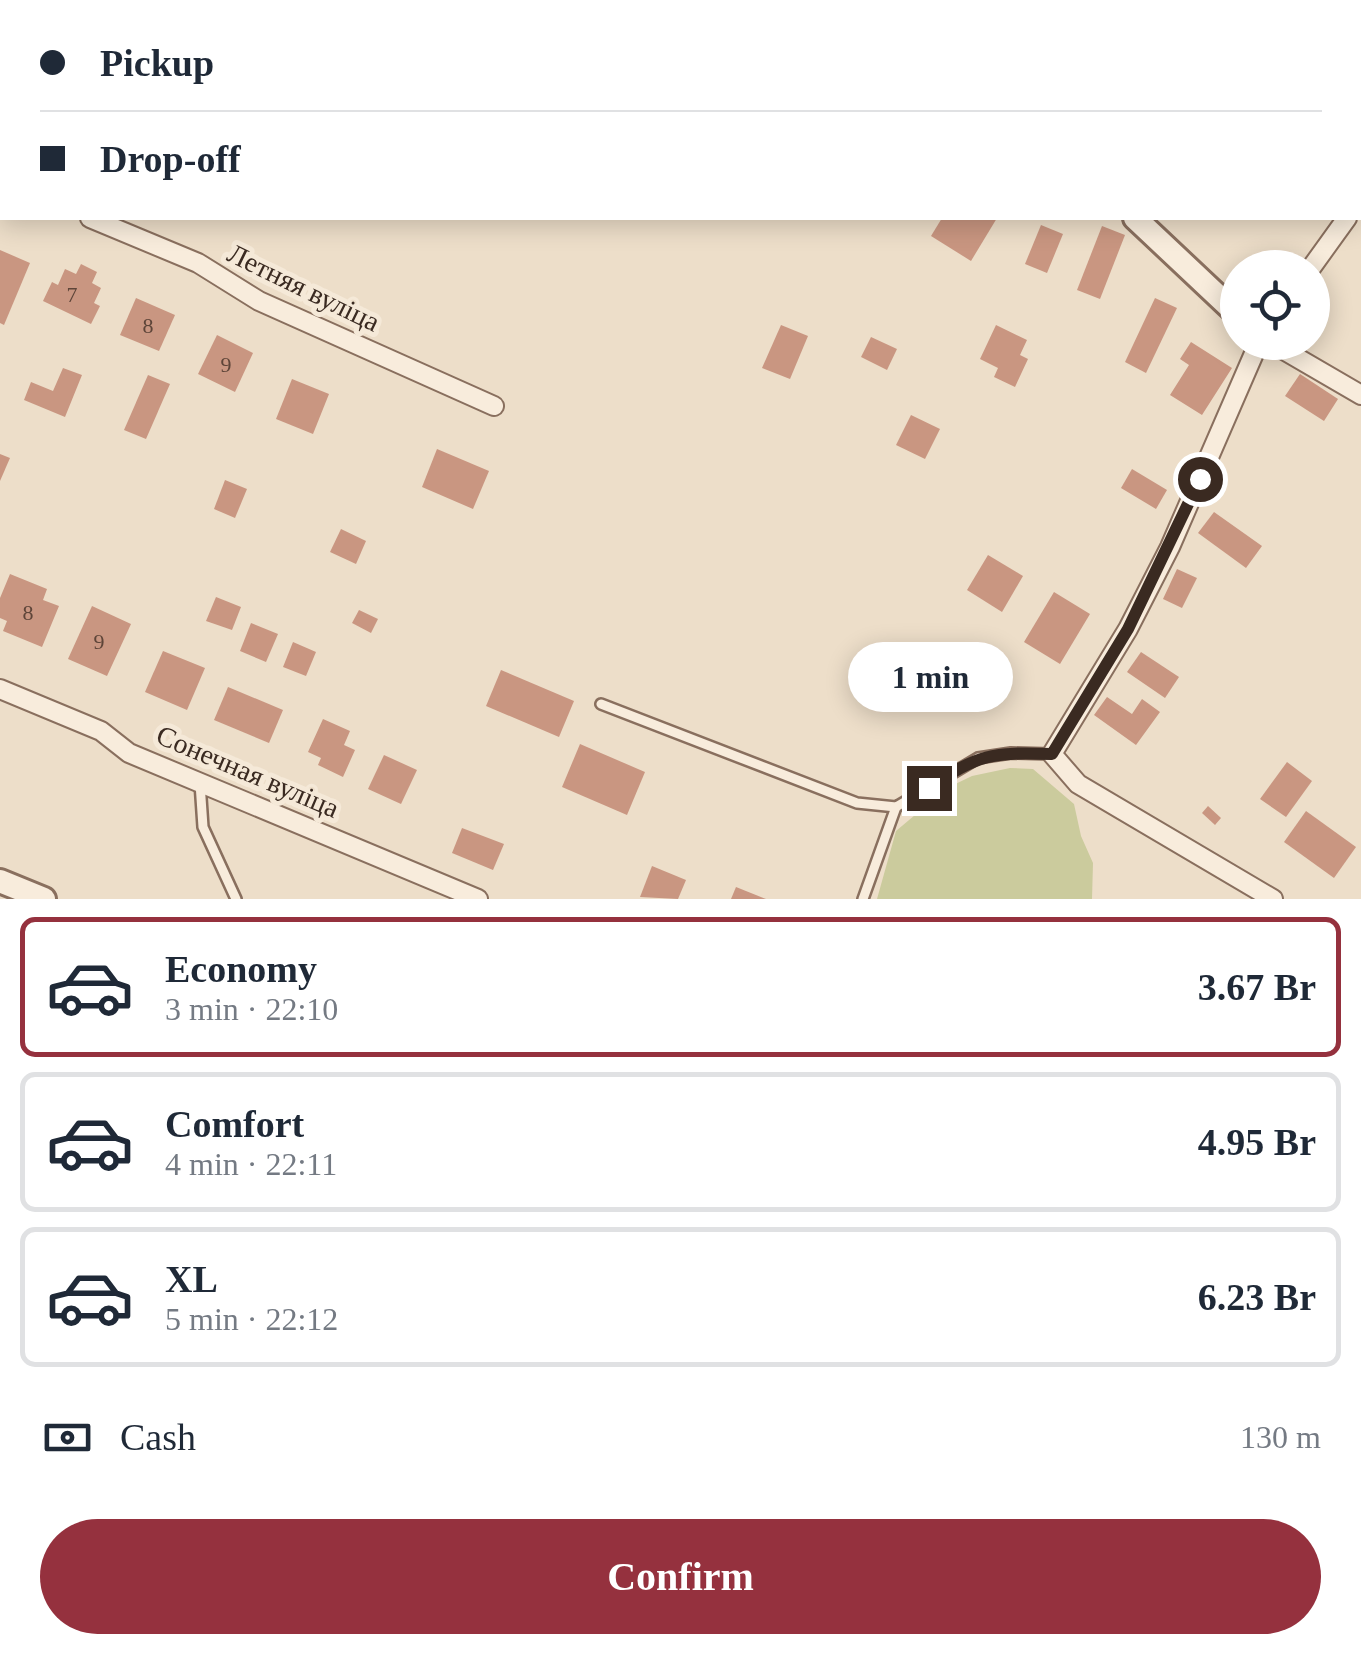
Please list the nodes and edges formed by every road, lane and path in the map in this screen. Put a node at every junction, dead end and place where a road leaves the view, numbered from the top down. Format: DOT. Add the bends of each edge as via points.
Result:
graph roads {
  1 [pos="95,220"];
  2 [pos="1137,220"];
  3 [pos="1346,220"];
  4 [pos="1324,250"];
  5 [pos="1220,298"];
  6 [pos="1251,360"];
  7 [pos="1301,360"];
  8 [pos="1361,395"];
  9 [pos="494,406"];
  10 [pos="0,688"];
  11 [pos="601,704"];
  12 [pos="1052,754"];
  13 [pos="200,783"];
  14 [pos="896,807"];
  15 [pos="0,881"];
  16 [pos="470,897"];
  17 [pos="44,899"];
  18 [pos="236,899"];
  19 [pos="862,899"];
  20 [pos="1272,899"];
  1 -- 9 [label="street, Летняя вуліца"];
  2 -- 5 [label="street"];
  3 -- 4 [label="street"];
  6 -- 12 [label="street" via="1162,563"];
  7 -- 8 [label="street"];
  10 -- 13 [label="street, Сонечная вуліца"];
  11 -- 14 [label="lane" via="858,802"];
  12 -- 14 [label="lane" via="978,758"];
  12 -- 20 [label="street" via="1078,784"];
  13 -- 16 [label="street, Сонечная вуліца"];
  13 -- 18 [label="lane" via="204,827"];
  14 -- 19 [label="lane"];
  15 -- 17 [label="street"];
}
